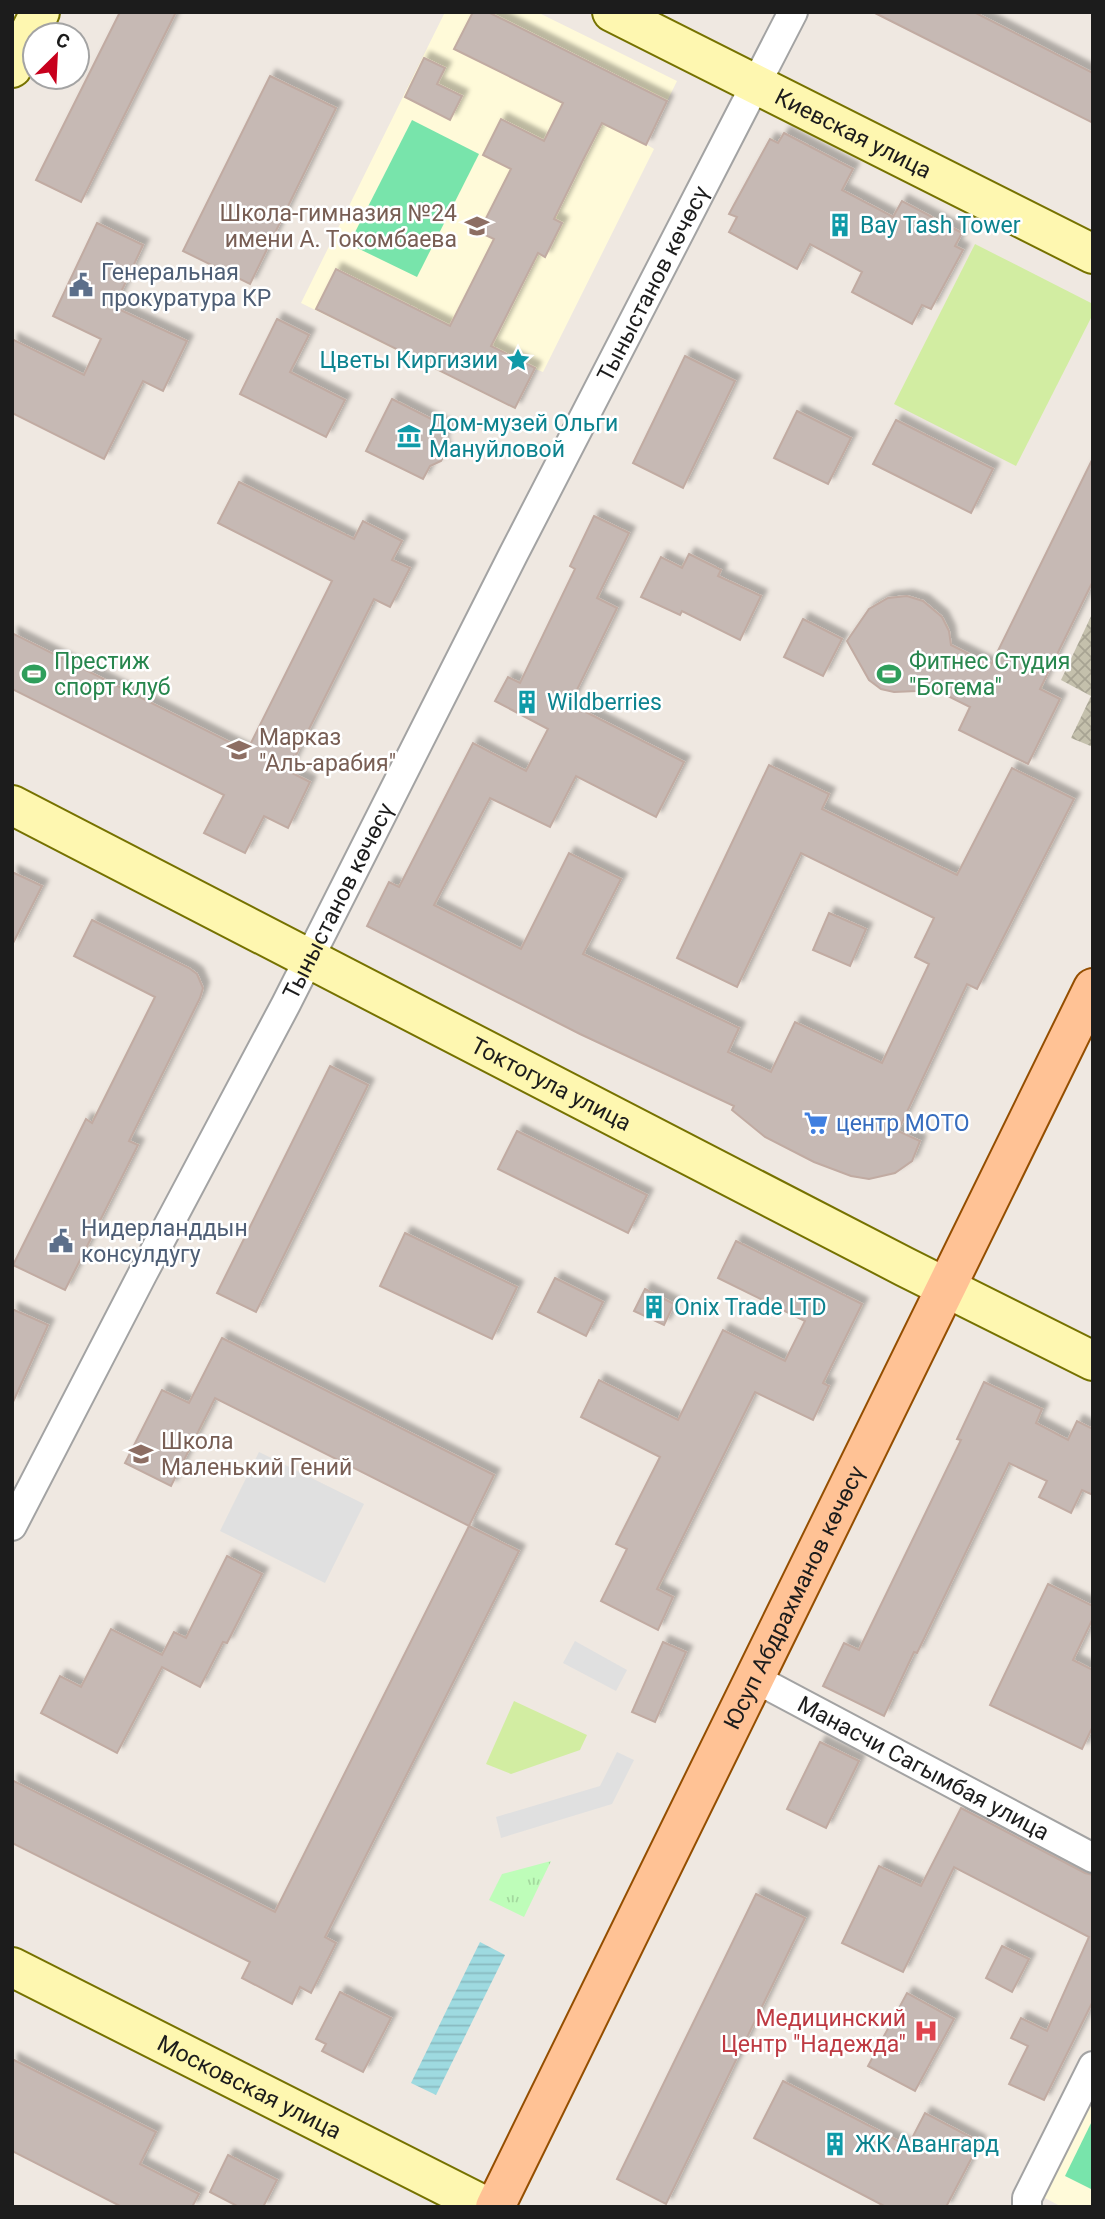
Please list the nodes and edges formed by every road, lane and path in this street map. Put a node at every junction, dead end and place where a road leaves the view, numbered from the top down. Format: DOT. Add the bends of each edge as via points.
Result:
graph roads {
  1 [pos="40,12"];
  2 [pos="612,12"];
  3 [pos="793,12"];
  4 [pos="12,68"];
  5 [pos="756,85"];
  6 [pos="1093,254"];
  7 [pos="12,804"];
  8 [pos="309,958"];
  9 [pos="1093,988"];
  10 [pos="946,1287"];
  11 [pos="1093,1361"];
  12 [pos="12,1526"];
  13 [pos="754,1678"];
  14 [pos="1093,1858"];
  15 [pos="12,1967"];
  16 [pos="1093,2066"];
  17 [pos="487,2207"];
  18 [pos="495,2207"];
  19 [pos="1027,2207"];
  1 -- 4 [label="main road"];
  2 -- 5 [label="main road, Киевская улица"];
  3 -- 5 [label="street, Тыныстанов көчөсү"];
  5 -- 6 [label="main road, Киевская улица"];
  5 -- 8 [label="street, Тыныстанов көчөсү"];
  7 -- 8 [label="main road, Токтогула улица"];
  8 -- 10 [label="main road, Токтогула улица"];
  8 -- 12 [label="street, Тыныстанов көчөсү"];
  9 -- 10 [label="main road, Юсуп Абдрахманов көчөсү"];
  10 -- 11 [label="main road, Токтогула улица"];
  10 -- 13 [label="main road, Юсуп Абдрахманов көчөсү"];
  13 -- 14 [label="street, Манасчи Сагымбая улица"];
  13 -- 18 [label="main road, Юсуп Абдрахманов көчөсү"];
  15 -- 17 [label="main road, Московская улица"];
  16 -- 19 [label="street" via="1027,2198"];
}
